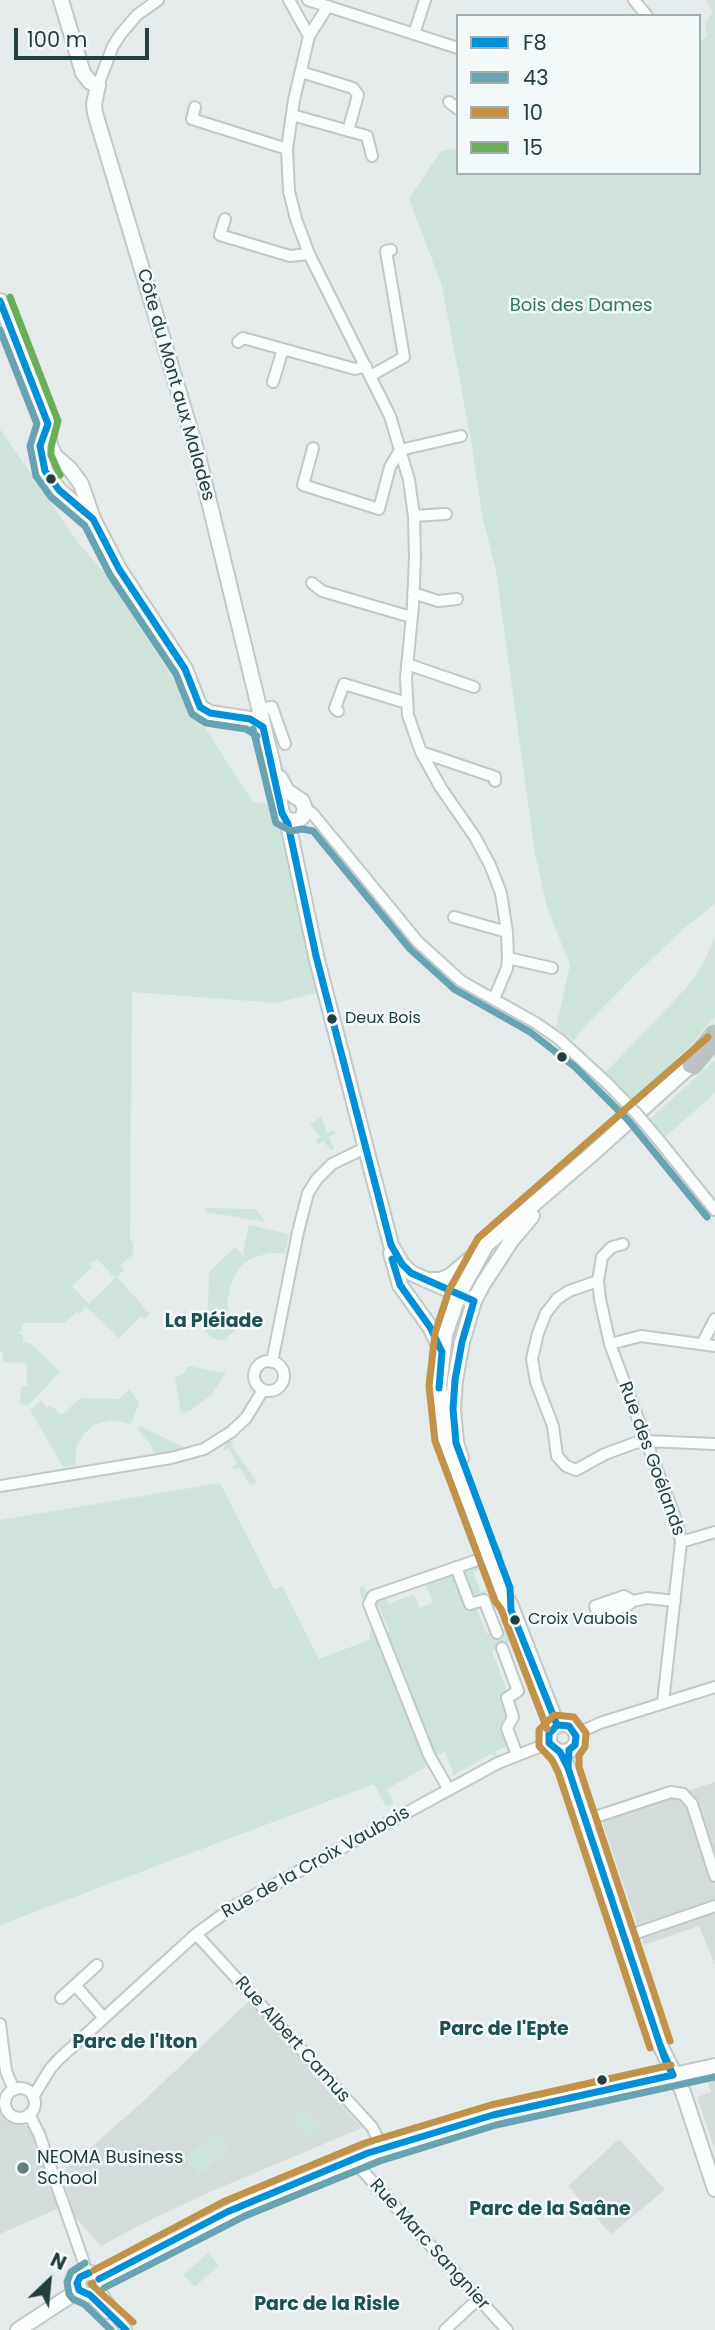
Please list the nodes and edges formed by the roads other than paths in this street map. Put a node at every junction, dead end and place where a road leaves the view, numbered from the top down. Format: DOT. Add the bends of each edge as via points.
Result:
graph roads {
  1 [pos="61,0"];
  2 [pos="158,0"];
  3 [pos="289,0"];
  4 [pos="308,0"];
  5 [pos="425,0"];
  6 [pos="634,0"];
  7 [pos="328,6"];
  8 [pos="645,14"];
  9 [pos="414,34"];
  10 [pos="309,36"];
  11 [pos="456,47"];
  12 [pos="301,72"];
  13 [pos="97,85"];
  14 [pos="195,107"];
  15 [pos="292,115"];
  16 [pos="348,131"];
  17 [pos="287,149"];
  18 [pos="372,156"];
  19 [pos="225,219"];
  20 [pos="390,250"];
  21 [pos="309,254"];
  22 [pos="0,301"];
  23 [pos="238,342"];
  24 [pos="283,349"];
  25 [pos="369,371"];
  26 [pos="273,382"];
  27 [pos="48,424"];
  28 [pos="461,436"];
  29 [pos="313,448"];
  30 [pos="400,450"];
  31 [pos="82,488"];
  32 [pos="70,500"];
  33 [pos="446,514"];
  34 [pos="414,516"];
  35 [pos="93,519"];
  36 [pos="312,583"];
  37 [pos="413,593"];
  38 [pos="457,599"];
  39 [pos="411,617"];
  40 [pos="407,664"];
  41 [pos="474,687"];
  42 [pos="407,703"];
  43 [pos="259,709"];
  44 [pos="338,711"];
  45 [pos="263,727"];
  46 [pos="285,744"];
  47 [pos="421,752"];
  48 [pos="495,782"];
  49 [pos="294,812"];
  50 [pos="454,917"];
  51 [pos="507,932"];
  52 [pos="508,958"];
  53 [pos="552,968"];
  54 [pos="494,999"];
  55 [pos="715,1036"];
  56 [pos="715,1045"];
  57 [pos="692,1064"];
  58 [pos="365,1148"];
  59 [pos="591,1155"];
  60 [pos="715,1210"];
  61 [pos="623,1244"];
  62 [pos="391,1245"];
  63 [pos="486,1245"];
  64 [pos="424,1280"];
  65 [pos="598,1281"];
  66 [pos="458,1294"];
  67 [pos="411,1301"];
  68 [pos="474,1301"];
  69 [pos="451,1315"];
  70 [pos="715,1319"];
  71 [pos="468,1321"];
  72 [pos="610,1343"];
  73 [pos="702,1343"];
  74 [pos="715,1346"];
  75 [pos="442,1352"];
  76 [pos="272,1362"];
  77 [pos="263,1390"];
  78 [pos="645,1441"];
  79 [pos="715,1444"];
  80 [pos="0,1486"];
  81 [pos="715,1532"];
  82 [pos="681,1542"];
  83 [pos="490,1555"];
  84 [pos="456,1567"];
  85 [pos="633,1601"];
  86 [pos="676,1601"];
  87 [pos="497,1633"];
  88 [pos="502,1648"];
  89 [pos="715,1687"];
  90 [pos="663,1702"];
  91 [pos="557,1726"];
  92 [pos="576,1734"];
  93 [pos="560,1748"];
  94 [pos="517,1755"];
  95 [pos="449,1790"];
  96 [pos="586,1820"];
  97 [pos="715,1876"];
  98 [pos="715,1906"];
  99 [pos="196,1934"];
  100 [pos="625,1937"];
  101 [pos="97,1965"];
  102 [pos="75,1985"];
  103 [pos="61,1998"];
  104 [pos="104,2018"];
  105 [pos="0,2024"];
  106 [pos="715,2066"];
  107 [pos="673,2075"];
  108 [pos="14,2090"];
  109 [pos="33,2097"];
  110 [pos="29,2114"];
  111 [pos="383,2149"];
  112 [pos="352,2159"];
  113 [pos="715,2189"];
  114 [pos="85,2273"];
  115 [pos="92,2288"];
  116 [pos="478,2299"];
  117 [pos="123,2326"];
  118 [pos="18,2330"];
  119 [pos="445,2330"];
  120 [pos="506,2330"];
  1 -- 13 [label="street" via="83,73"];
  2 -- 13 [label="street" via="120,35"];
  3 -- 10 [label="street"];
  4 -- 7 [label="street"];
  5 -- 9 [label="street"];
  6 -- 8 [label="street"];
  7 -- 9 [label="street"];
  7 -- 10 [label="street"];
  9 -- 11 [label="street"];
  10 -- 12 [label="street"];
  12 -- 15 [label="street"];
  12 -- 16 [label="street" via="353,88 358,95"];
  13 -- 43 [label="street, Côte du Mont aux Malades" via="95,113 198,456"];
  14 -- 17 [label="street" via="192,119"];
  15 -- 16 [label="street"];
  15 -- 17 [label="street"];
  16 -- 18 [label="street" via="367,136"];
  17 -- 21 [label="street" via="289,191"];
  19 -- 21 [label="street" via="220,235 290,256"];
  20 -- 25 [label="street" via="386,251 410,357"];
  21 -- 25 [label="street"];
  22 -- 27 [label="street"];
  23 -- 24 [label="street" via="243,338"];
  24 -- 25 [label="street"];
  24 -- 26 [label="street"];
  25 -- 30 [label="street"];
  27 -- 31 [label="street" via="55,456"];
  27 -- 32 [label="street" via="41,458 50,479"];
  28 -- 30 [label="street"];
  29 -- 30 [label="street" via="303,485 379,509 390,467"];
  30 -- 34 [label="street"];
  31 -- 32 [label="street"];
  31 -- 35 [label="street"];
  32 -- 35 [label="street"];
  33 -- 34 [label="street"];
  34 -- 37 [label="street"];
  35 -- 45 [label="street" via="119,569 185,669 200,706"];
  36 -- 39 [label="street" via="322,591"];
  37 -- 38 [label="street" via="438,601"];
  37 -- 39 [label="street"];
  39 -- 40 [label="street"];
  40 -- 41 [label="street"];
  40 -- 42 [label="street"];
  42 -- 44 [label="street" via="344,684 335,708"];
  42 -- 47 [label="street"];
  43 -- 45 [label="street, Côte du Mont aux Malades"];
  43 -- 46 [label="street" via="272,707"];
  45 -- 49 [label="street, Côte du Mont aux Malades" via="273,765"];
  47 -- 48 [label="street" via="495,777"];
  47 -- 51 [label="street" via="490,865 501,893"];
  49 -- 54 [label="street" via="319,822 418,942 461,981"];
  49 -- 58 [label="street" via="291,838"];
  50 -- 51 [label="street"];
  51 -- 52 [label="street"];
  52 -- 53 [label="street"];
  52 -- 54 [label="street"];
  54 -- 60 [label="street, bridge" via="559,1040 607,1083"];
  55 -- 57 [label="highway"];
  56 -- 57 [label="highway"];
  57 -- 59 [label="street"];
  58 -- 62 [label="street"];
  58 -- 76 [label="street" via="332,1164 308,1193"];
  59 -- 63 [label="street"];
  59 -- 68 [label="street" via="511,1241"];
  61 -- 65 [label="street" via="602,1257"];
  62 -- 64 [label="street" via="406,1269"];
  62 -- 67 [label="street" via="397,1279"];
  63 -- 64 [label="street" via="450,1276"];
  63 -- 66 [label="street"];
  64 -- 66 [label="street"];
  65 -- 72 [label="street, Rue des Goélands"];
  65 -- 78 [label="street" via="557,1299 538,1333 532,1359 554,1426 557,1456 576,1470 605,1454"];
  66 -- 68 [label="street"];
  66 -- 69 [label="street"];
  67 -- 69 [label="street" via="430,1312"];
  67 -- 75 [label="street"];
  68 -- 71 [label="street"];
  69 -- 71 [label="street"];
  69 -- 75 [label="street"];
  70 -- 73 [label="street"];
  71 -- 83 [label="street" via="455,1380 456,1443"];
  72 -- 73 [label="street" via="641,1336"];
  72 -- 78 [label="street, Rue des Goélands"];
  73 -- 74 [label="street"];
  75 -- 83 [label="street" via="440,1405 445,1438"];
  76 -- 77 [label="street" via="260,1364 255,1371 256,1384"];
  76 -- 77 [label="street" via="283,1371 283,1380 277,1388"];
  77 -- 80 [label="street" via="246,1418 204,1449"];
  78 -- 79 [label="street"];
  78 -- 82 [label="street, Rue des Goélands"];
  81 -- 82 [label="street"];
  82 -- 86 [label="street, Rue des Goélands"];
  83 -- 84 [label="street"];
  83 -- 91 [label="street" via="510,1588 510,1604"];
  84 -- 87 [label="street" via="470,1604 484,1600"];
  84 -- 95 [label="street" via="373,1596 369,1604 429,1755"];
  85 -- 86 [label="street"];
  86 -- 90 [label="street, Rue des Goélands"];
  88 -- 94 [label="street" via="518,1691 507,1698 513,1717 507,1728"];
  89 -- 90 [label="street"];
  90 -- 92 [label="street"];
  91 -- 92 [label="street" via="569,1726"];
  91 -- 93 [label="street" via="549,1734"];
  92 -- 93 [label="street" via="575,1745"];
  93 -- 94 [label="street, Rue de la Croix Vaubois"];
  93 -- 96 [label="street"];
  94 -- 95 [label="street, Rue de la Croix Vaubois"];
  95 -- 99 [label="street, Rue de la Croix Vaubois" via="233,1907"];
  96 -- 97 [label="street" via="671,1792 683,1794 692,1804"];
  96 -- 100 [label="street"];
  98 -- 100 [label="street"];
  99 -- 104 [label="street, Rue de la Croix Vaubois"];
  99 -- 111 [label="street, Rue Albert Camus" via="372,2127"];
  100 -- 107 [label="street"];
  101 -- 102 [label="street"];
  102 -- 103 [label="street"];
  102 -- 104 [label="street"];
  104 -- 109 [label="street, Rue de la Croix Vaubois" via="50,2068"];
  105 -- 108 [label="street" via="6,2071"];
  106 -- 107 [label="street"];
  107 -- 111 [label="street" via="493,2115"];
  107 -- 113 [label="street" via="683,2092"];
  108 -- 109 [label="street" via="26,2090"];
  108 -- 110 [label="street" via="6,2097 7,2110 17,2118"];
  109 -- 110 [label="street"];
  110 -- 114 [label="street"];
  111 -- 112 [label="street"];
  112 -- 115 [label="street" via="234,2209"];
  112 -- 116 [label="street, Rue Marc Sangnier"];
  114 -- 115 [label="street" via="95,2274"];
  115 -- 117 [label="street"];
  115 -- 118 [label="street"];
  116 -- 119 [label="street"];
  116 -- 120 [label="street, Rue Marc Sangnier"];
}
